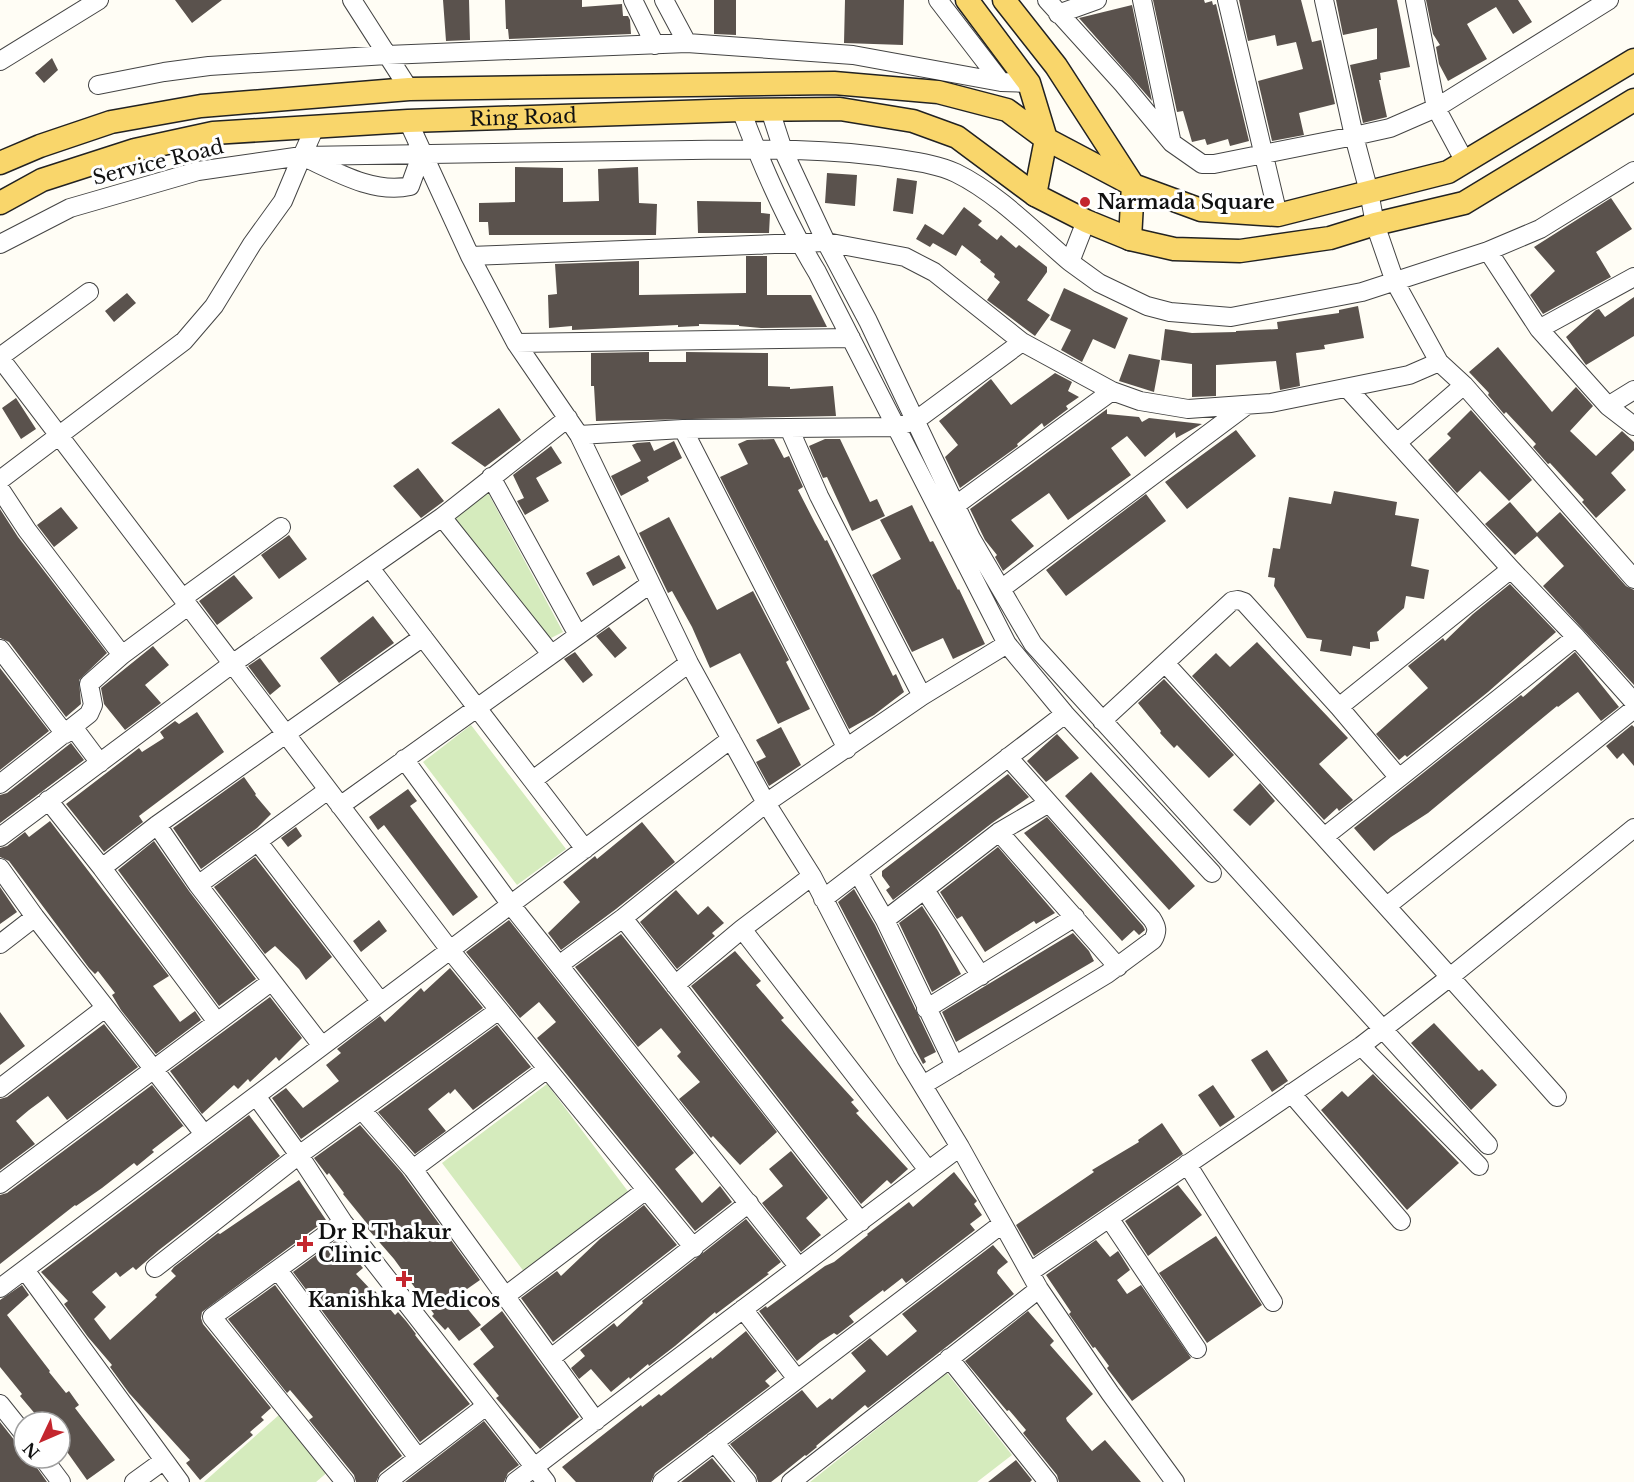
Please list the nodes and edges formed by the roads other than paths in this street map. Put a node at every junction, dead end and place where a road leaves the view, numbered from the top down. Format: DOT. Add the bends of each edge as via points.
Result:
graph roads {
  1 [pos="99,0"];
  2 [pos="352,0"];
  3 [pos="633,0"];
  4 [pos="664,0"];
  5 [pos="938,0"];
  6 [pos="967,0"];
  7 [pos="1004,0"];
  8 [pos="1097,0"];
  9 [pos="1142,0"];
  10 [pos="1227,0"];
  11 [pos="1324,0"];
  12 [pos="1610,0"];
  13 [pos="1416,1"];
  14 [pos="1052,7"];
  15 [pos="687,43"];
  16 [pos="655,45"];
  17 [pos="387,55"];
  18 [pos="1634,60"];
  19 [pos="0,61"];
  20 [pos="1001,82"];
  21 [pos="1029,83"];
  22 [pos="98,85"];
  23 [pos="409,89"];
  24 [pos="312,96"];
  25 [pos="1634,100"];
  26 [pos="1436,108"];
  27 [pos="741,110"];
  28 [pos="770,110"];
  29 [pos="408,121"];
  30 [pos="316,125"];
  31 [pos="1354,136"];
  32 [pos="1046,139"];
  33 [pos="1172,143"];
  34 [pos="756,149"];
  35 [pos="783,150"];
  36 [pos="422,153"];
  37 [pos="1263,154"];
  38 [pos="302,156"];
  39 [pos="1464,162"];
  40 [pos="0,163"];
  41 [pos="1634,171"];
  42 [pos="1133,185"];
  43 [pos="1369,192"];
  44 [pos="1035,195"];
  45 [pos="0,203"];
  46 [pos="1278,215"];
  47 [pos="1086,221"];
  48 [pos="1375,224"];
  49 [pos="1130,239"];
  50 [pos="799,242"];
  51 [pos="826,242"];
  52 [pos="0,244"];
  53 [pos="1488,251"];
  54 [pos="470,256"];
  55 [pos="1070,262"];
  56 [pos="1634,277"];
  57 [pos="1395,282"];
  58 [pos="89,292"];
  59 [pos="1539,330"];
  60 [pos="851,338"];
  61 [pos="1022,342"];
  62 [pos="516,343"];
  63 [pos="0,357"];
  64 [pos="1439,362"];
  65 [pos="1464,385"];
  66 [pos="1348,388"];
  67 [pos="1634,390"];
  68 [pos="1112,391"];
  69 [pos="1247,405"];
  70 [pos="1608,406"];
  71 [pos="568,418"];
  72 [pos="915,420"];
  73 [pos="1634,426"];
  74 [pos="896,427"];
  75 [pos="789,428"];
  76 [pos="683,429"];
  77 [pos="58,435"];
  78 [pos="579,435"];
  79 [pos="1397,443"];
  80 [pos="491,477"];
  81 [pos="0,480"];
  82 [pos="0,489"];
  83 [pos="956,506"];
  84 [pos="442,517"];
  85 [pos="281,527"];
  86 [pos="370,568"];
  87 [pos="1511,569"];
  88 [pos="1634,579"];
  89 [pos="650,584"];
  90 [pos="1001,590"];
  91 [pos="185,602"];
  92 [pos="578,635"];
  93 [pos="423,637"];
  94 [pos="1576,637"];
  95 [pos="1007,644"];
  96 [pos="0,649"];
  97 [pos="551,654"];
  98 [pos="122,655"];
  99 [pos="689,663"];
  100 [pos="1166,663"];
  101 [pos="232,664"];
  102 [pos="922,696"];
  103 [pos="1634,702"];
  104 [pos="1088,704"];
  105 [pos="1339,707"];
  106 [pos="478,709"];
  107 [pos="1634,709"];
  108 [pos="1068,716"];
  109 [pos="1102,721"];
  110 [pos="69,730"];
  111 [pos="287,735"];
  112 [pos="731,739"];
  113 [pos="846,749"];
  114 [pos="1008,757"];
  115 [pos="404,759"];
  116 [pos="100,763"];
  117 [pos="1400,778"];
  118 [pos="533,780"];
  119 [pos="0,784"];
  120 [pos="328,790"];
  121 [pos="48,800"];
  122 [pos="766,803"];
  123 [pos="1049,803"];
  124 [pos="340,806"];
  125 [pos="157,825"];
  126 [pos="999,832"];
  127 [pos="0,837"];
  128 [pos="1324,837"];
  129 [pos="1630,839"];
  130 [pos="258,842"];
  131 [pos="585,849"];
  132 [pos="0,868"];
  133 [pos="102,868"];
  134 [pos="858,873"];
  135 [pos="1212,873"];
  136 [pos="812,876"];
  137 [pos="198,885"];
  138 [pos="925,890"];
  139 [pos="824,899"];
  140 [pos="511,905"];
  141 [pos="1386,906"];
  142 [pos="35,917"];
  143 [pos="1075,917"];
  144 [pos="622,918"];
  145 [pos="885,920"];
  146 [pos="742,929"];
  147 [pos="0,944"];
  148 [pos="450,950"];
  149 [pos="559,965"];
  150 [pos="1118,967"];
  151 [pos="981,976"];
  152 [pos="1449,977"];
  153 [pos="272,981"];
  154 [pos="675,985"];
  155 [pos="380,1001"];
  156 [pos="105,1008"];
  157 [pos="926,1009"];
  158 [pos="499,1010"];
  159 [pos="217,1022"];
  160 [pos="1383,1029"];
  161 [pos="322,1046"];
  162 [pos="1361,1046"];
  163 [pos="955,1066"];
  164 [pos="153,1069"];
  165 [pos="547,1069"];
  166 [pos="922,1086"];
  167 [pos="0,1088"];
  168 [pos="1291,1093"];
  169 [pos="256,1096"];
  170 [pos="1557,1097"];
  171 [pos="362,1110"];
  172 [pos="204,1134"];
  173 [pos="1488,1145"];
  174 [pos="960,1147"];
  175 [pos="299,1155"];
  176 [pos="1187,1164"];
  177 [pos="1479,1166"];
  178 [pos="413,1169"];
  179 [pos="928,1170"];
  180 [pos="0,1184"];
  181 [pos="646,1190"];
  182 [pos="749,1203"];
  183 [pos="1109,1218"];
  184 [pos="1401,1221"];
  185 [pos="343,1222"];
  186 [pos="861,1222"];
  187 [pos="1002,1224"];
  188 [pos="694,1248"];
  189 [pos="798,1266"];
  190 [pos="154,1268"];
  191 [pos="25,1270"];
  192 [pos="278,1270"];
  193 [pos="1030,1272"];
  194 [pos="0,1288"];
  195 [pos="1039,1288"];
  196 [pos="504,1297"];
  197 [pos="1273,1302"];
  198 [pos="743,1308"];
  199 [pos="1197,1349"];
  200 [pos="551,1358"];
  201 [pos="950,1358"];
  202 [pos="797,1379"];
  203 [pos="0,1404"];
  204 [pos="486,1406"];
  205 [pos="12,1419"];
  206 [pos="596,1421"];
  207 [pos="714,1442"];
  208 [pos="418,1458"];
  209 [pos="164,1461"];
  210 [pos="534,1468"];
  211 [pos="134,1482"];
  212 [pos="180,1482"];
  213 [pos="345,1482"];
  214 [pos="387,1482"];
  215 [pos="515,1482"];
  216 [pos="546,1482"];
  217 [pos="662,1482"];
  218 [pos="747,1482"];
  219 [pos="791,1482"];
  220 [pos="1048,1482"];
  221 [pos="1175,1482"];
  1 -- 19 [label="street"];
  2 -- 17 [label="street"];
  3 -- 16 [label="street"];
  4 -- 15 [label="street"];
  5 -- 20 [label="street"];
  6 -- 21 [label="main road"];
  7 -- 42 [label="main road" via="1056,66"];
  8 -- 14 [label="street"];
  9 -- 33 [label="street"];
  10 -- 37 [label="street"];
  11 -- 31 [label="street"];
  12 -- 26 [label="street"];
  13 -- 26 [label="street"];
  14 -- 33 [label="street" via="1124,84"];
  15 -- 16 [label="street"];
  15 -- 20 [label="street" via="853,55"];
  16 -- 17 [label="street"];
  17 -- 22 [label="street" via="209,66"];
  17 -- 23 [label="street"];
  18 -- 39 [label="main road, Ring Road"];
  20 -- 21 [label="street"];
  21 -- 32 [label="main road"];
  23 -- 24 [label="main road, Ring Road"];
  23 -- 32 [label="main road, Ring Road" via="834,83 938,92 1007,110"];
  24 -- 30 [label="main road"];
  24 -- 40 [label="main road, Ring Road" via="201,106 111,122"];
  25 -- 48 [label="main road, Ring Road" via="1464,203"];
  26 -- 31 [label="street" via="1390,128"];
  26 -- 39 [label="street"];
  27 -- 28 [label="main road, Ring Road"];
  27 -- 29 [label="main road, Ring Road"];
  27 -- 34 [label="street"];
  28 -- 35 [label="street"];
  28 -- 44 [label="main road, Ring Road" via="840,110 913,121 957,137"];
  29 -- 30 [label="main road, Ring Road"];
  29 -- 36 [label="street"];
  30 -- 38 [label="street"];
  30 -- 45 [label="main road, Ring Road" via="213,133 135,150 42,180"];
  31 -- 37 [label="street"];
  31 -- 43 [label="street"];
  32 -- 42 [label="main road, Ring Road"];
  32 -- 44 [label="main road"];
  33 -- 37 [label="street" via="1202,164"];
  34 -- 35 [label="street, Service Road"];
  34 -- 36 [label="street, Service Road"];
  34 -- 50 [label="street"];
  35 -- 51 [label="street"];
  35 -- 55 [label="street, Service Road" via="862,153 923,163 955,173 987,192"];
  36 -- 38 [label="street, Service Road"];
  36 -- 38 [label="street" via="410,186 397,189 351,180"];
  36 -- 54 [label="street"];
  37 -- 46 [label="street"];
  38 -- 52 [label="street, Service Road" via="198,171 70,208"];
  38 -- 77 [label="street" via="283,201 214,306 184,341"];
  39 -- 43 [label="main road, Ring Road" via="1448,172"];
  41 -- 53 [label="street, Service Road" via="1540,229"];
  42 -- 46 [label="main road, Ring Road" via="1201,210"];
  42 -- 49 [label="main road"];
  43 -- 46 [label="main road, Ring Road"];
  43 -- 48 [label="street"];
  44 -- 47 [label="main road, Ring Road"];
  47 -- 49 [label="main road, Ring Road"];
  47 -- 55 [label="street"];
  48 -- 49 [label="main road, Ring Road" via="1330,238 1240,251 1174,249"];
  48 -- 57 [label="street"];
  50 -- 51 [label="street"];
  50 -- 54 [label="street"];
  50 -- 60 [label="street"];
  51 -- 61 [label="street" via="905,257 934,272"];
  51 -- 72 [label="street"];
  53 -- 57 [label="street, Service Road"];
  53 -- 59 [label="street"];
  54 -- 62 [label="street"];
  55 -- 57 [label="street, Service Road" via="1099,283 1147,306 1232,317"];
  56 -- 59 [label="street"];
  57 -- 64 [label="street"];
  58 -- 63 [label="street"];
  59 -- 70 [label="street"];
  60 -- 62 [label="street"];
  60 -- 74 [label="street"];
  61 -- 68 [label="street"];
  61 -- 72 [label="street"];
  62 -- 71 [label="street"];
  63 -- 77 [label="street"];
  64 -- 65 [label="street"];
  64 -- 66 [label="street" via="1409,375"];
  65 -- 79 [label="street"];
  65 -- 88 [label="street"];
  66 -- 69 [label="street"];
  66 -- 79 [label="street"];
  67 -- 70 [label="street"];
  68 -- 69 [label="street" via="1140,401 1188,409"];
  68 -- 83 [label="street"];
  69 -- 90 [label="street"];
  70 -- 73 [label="street"];
  71 -- 78 [label="street"];
  71 -- 80 [label="street"];
  72 -- 74 [label="street"];
  72 -- 83 [label="street"];
  74 -- 75 [label="street"];
  74 -- 95 [label="street"];
  75 -- 76 [label="street"];
  75 -- 102 [label="street" via="819,496"];
  76 -- 78 [label="street"];
  76 -- 113 [label="street"];
  77 -- 81 [label="street"];
  77 -- 91 [label="street"];
  78 -- 89 [label="street"];
  79 -- 87 [label="street"];
  80 -- 84 [label="street"];
  80 -- 92 [label="street"];
  82 -- 98 [label="street"];
  83 -- 90 [label="street"];
  84 -- 86 [label="street"];
  84 -- 97 [label="street"];
  85 -- 91 [label="street"];
  86 -- 93 [label="street"];
  86 -- 101 [label="street"];
  87 -- 94 [label="street"];
  87 -- 105 [label="street"];
  89 -- 92 [label="street"];
  89 -- 99 [label="street"];
  90 -- 104 [label="street" via="1033,644"];
  91 -- 98 [label="street"];
  91 -- 101 [label="street"];
  92 -- 97 [label="street"];
  93 -- 106 [label="street"];
  93 -- 111 [label="street"];
  94 -- 103 [label="street"];
  94 -- 117 [label="street"];
  95 -- 102 [label="street"];
  95 -- 108 [label="street"];
  96 -- 110 [label="street"];
  97 -- 106 [label="street"];
  98 -- 110 [label="street" via="89,684 92,710"];
  99 -- 112 [label="street"];
  99 -- 118 [label="street"];
  100 -- 105 [label="street" via="1232,601 1238,600"];
  100 -- 109 [label="street"];
  100 -- 128 [label="street"];
  101 -- 111 [label="street"];
  101 -- 116 [label="street"];
  102 -- 113 [label="street"];
  104 -- 108 [label="street"];
  104 -- 109 [label="street"];
  105 -- 117 [label="street"];
  106 -- 115 [label="street"];
  106 -- 118 [label="street"];
  107 -- 141 [label="street"];
  108 -- 114 [label="street"];
  108 -- 135 [label="street"];
  109 -- 160 [label="street"];
  110 -- 116 [label="street"];
  110 -- 119 [label="street"];
  111 -- 120 [label="street"];
  111 -- 125 [label="street"];
  112 -- 122 [label="street"];
  112 -- 131 [label="street"];
  113 -- 122 [label="street"];
  114 -- 123 [label="street"];
  114 -- 134 [label="street"];
  115 -- 124 [label="street"];
  115 -- 140 [label="street"];
  116 -- 121 [label="street"];
  117 -- 128 [label="street"];
  118 -- 131 [label="street"];
  120 -- 124 [label="street"];
  120 -- 130 [label="street"];
  121 -- 127 [label="street"];
  121 -- 133 [label="street"];
  122 -- 136 [label="street"];
  122 -- 144 [label="street"];
  123 -- 126 [label="street"];
  123 -- 150 [label="street" via="1156,926 1153,940"];
  124 -- 148 [label="street"];
  125 -- 133 [label="street"];
  125 -- 137 [label="street"];
  126 -- 138 [label="street"];
  126 -- 143 [label="street"];
  128 -- 141 [label="street"];
  129 -- 152 [label="street"];
  130 -- 137 [label="street"];
  130 -- 155 [label="street"];
  131 -- 140 [label="street"];
  132 -- 142 [label="street"];
  133 -- 159 [label="street"];
  134 -- 139 [label="street"];
  134 -- 145 [label="street"];
  136 -- 139 [label="street"];
  136 -- 146 [label="street"];
  137 -- 153 [label="street"];
  138 -- 145 [label="street"];
  138 -- 151 [label="street"];
  139 -- 166 [label="street"];
  140 -- 148 [label="street"];
  140 -- 149 [label="street"];
  141 -- 152 [label="street"];
  142 -- 147 [label="street"];
  142 -- 156 [label="street"];
  143 -- 150 [label="street"];
  143 -- 151 [label="street"];
  144 -- 149 [label="street"];
  144 -- 154 [label="street"];
  145 -- 157 [label="street"];
  146 -- 154 [label="street"];
  146 -- 179 [label="street"];
  148 -- 155 [label="street"];
  148 -- 158 [label="street"];
  149 -- 182 [label="street"];
  150 -- 163 [label="street"];
  151 -- 157 [label="street"];
  152 -- 160 [label="street"];
  152 -- 170 [label="street"];
  153 -- 159 [label="street"];
  153 -- 161 [label="street"];
  154 -- 186 [label="street"];
  155 -- 161 [label="street"];
  156 -- 164 [label="street"];
  156 -- 167 [label="street"];
  157 -- 163 [label="street"];
  158 -- 165 [label="street"];
  158 -- 171 [label="street"];
  159 -- 164 [label="street"];
  160 -- 162 [label="street"];
  160 -- 173 [label="street"];
  161 -- 169 [label="street"];
  162 -- 168 [label="street"];
  162 -- 177 [label="street"];
  163 -- 166 [label="street"];
  164 -- 172 [label="street"];
  164 -- 180 [label="street"];
  165 -- 178 [label="street"];
  165 -- 181 [label="street"];
  166 -- 174 [label="street"];
  168 -- 176 [label="street"];
  168 -- 184 [label="street"];
  169 -- 172 [label="street"];
  169 -- 175 [label="street"];
  171 -- 175 [label="street"];
  171 -- 178 [label="street"];
  172 -- 191 [label="street"];
  174 -- 179 [label="street"];
  174 -- 187 [label="street"];
  175 -- 185 [label="street"];
  175 -- 190 [label="street"];
  176 -- 183 [label="street"];
  176 -- 197 [label="street"];
  178 -- 196 [label="street"];
  179 -- 186 [label="street"];
  181 -- 188 [label="street"];
  181 -- 196 [label="street"];
  182 -- 188 [label="street"];
  182 -- 189 [label="street"];
  183 -- 193 [label="street"];
  183 -- 199 [label="street"];
  185 -- 192 [label="street"];
  185 -- 204 [label="street"];
  186 -- 189 [label="street"];
  187 -- 193 [label="street"];
  187 -- 202 [label="street"];
  188 -- 200 [label="street"];
  189 -- 198 [label="street"];
  191 -- 194 [label="street"];
  191 -- 209 [label="street"];
  192 -- 208 [label="street"];
  192 -- 213 [label="street" via="212,1317"];
  193 -- 195 [label="street"];
  195 -- 201 [label="street"];
  195 -- 221 [label="street"];
  196 -- 200 [label="street"];
  198 -- 202 [label="street"];
  198 -- 206 [label="street"];
  200 -- 206 [label="street"];
  201 -- 219 [label="street"];
  201 -- 220 [label="street"];
  202 -- 207 [label="street"];
  203 -- 205 [label="street"];
  204 -- 208 [label="street"];
  204 -- 210 [label="street"];
  206 -- 210 [label="street"];
  207 -- 217 [label="street"];
  207 -- 218 [label="street"];
  208 -- 214 [label="street"];
  209 -- 211 [label="street"];
  209 -- 212 [label="street"];
  210 -- 215 [label="street"];
  210 -- 216 [label="street"];
}
